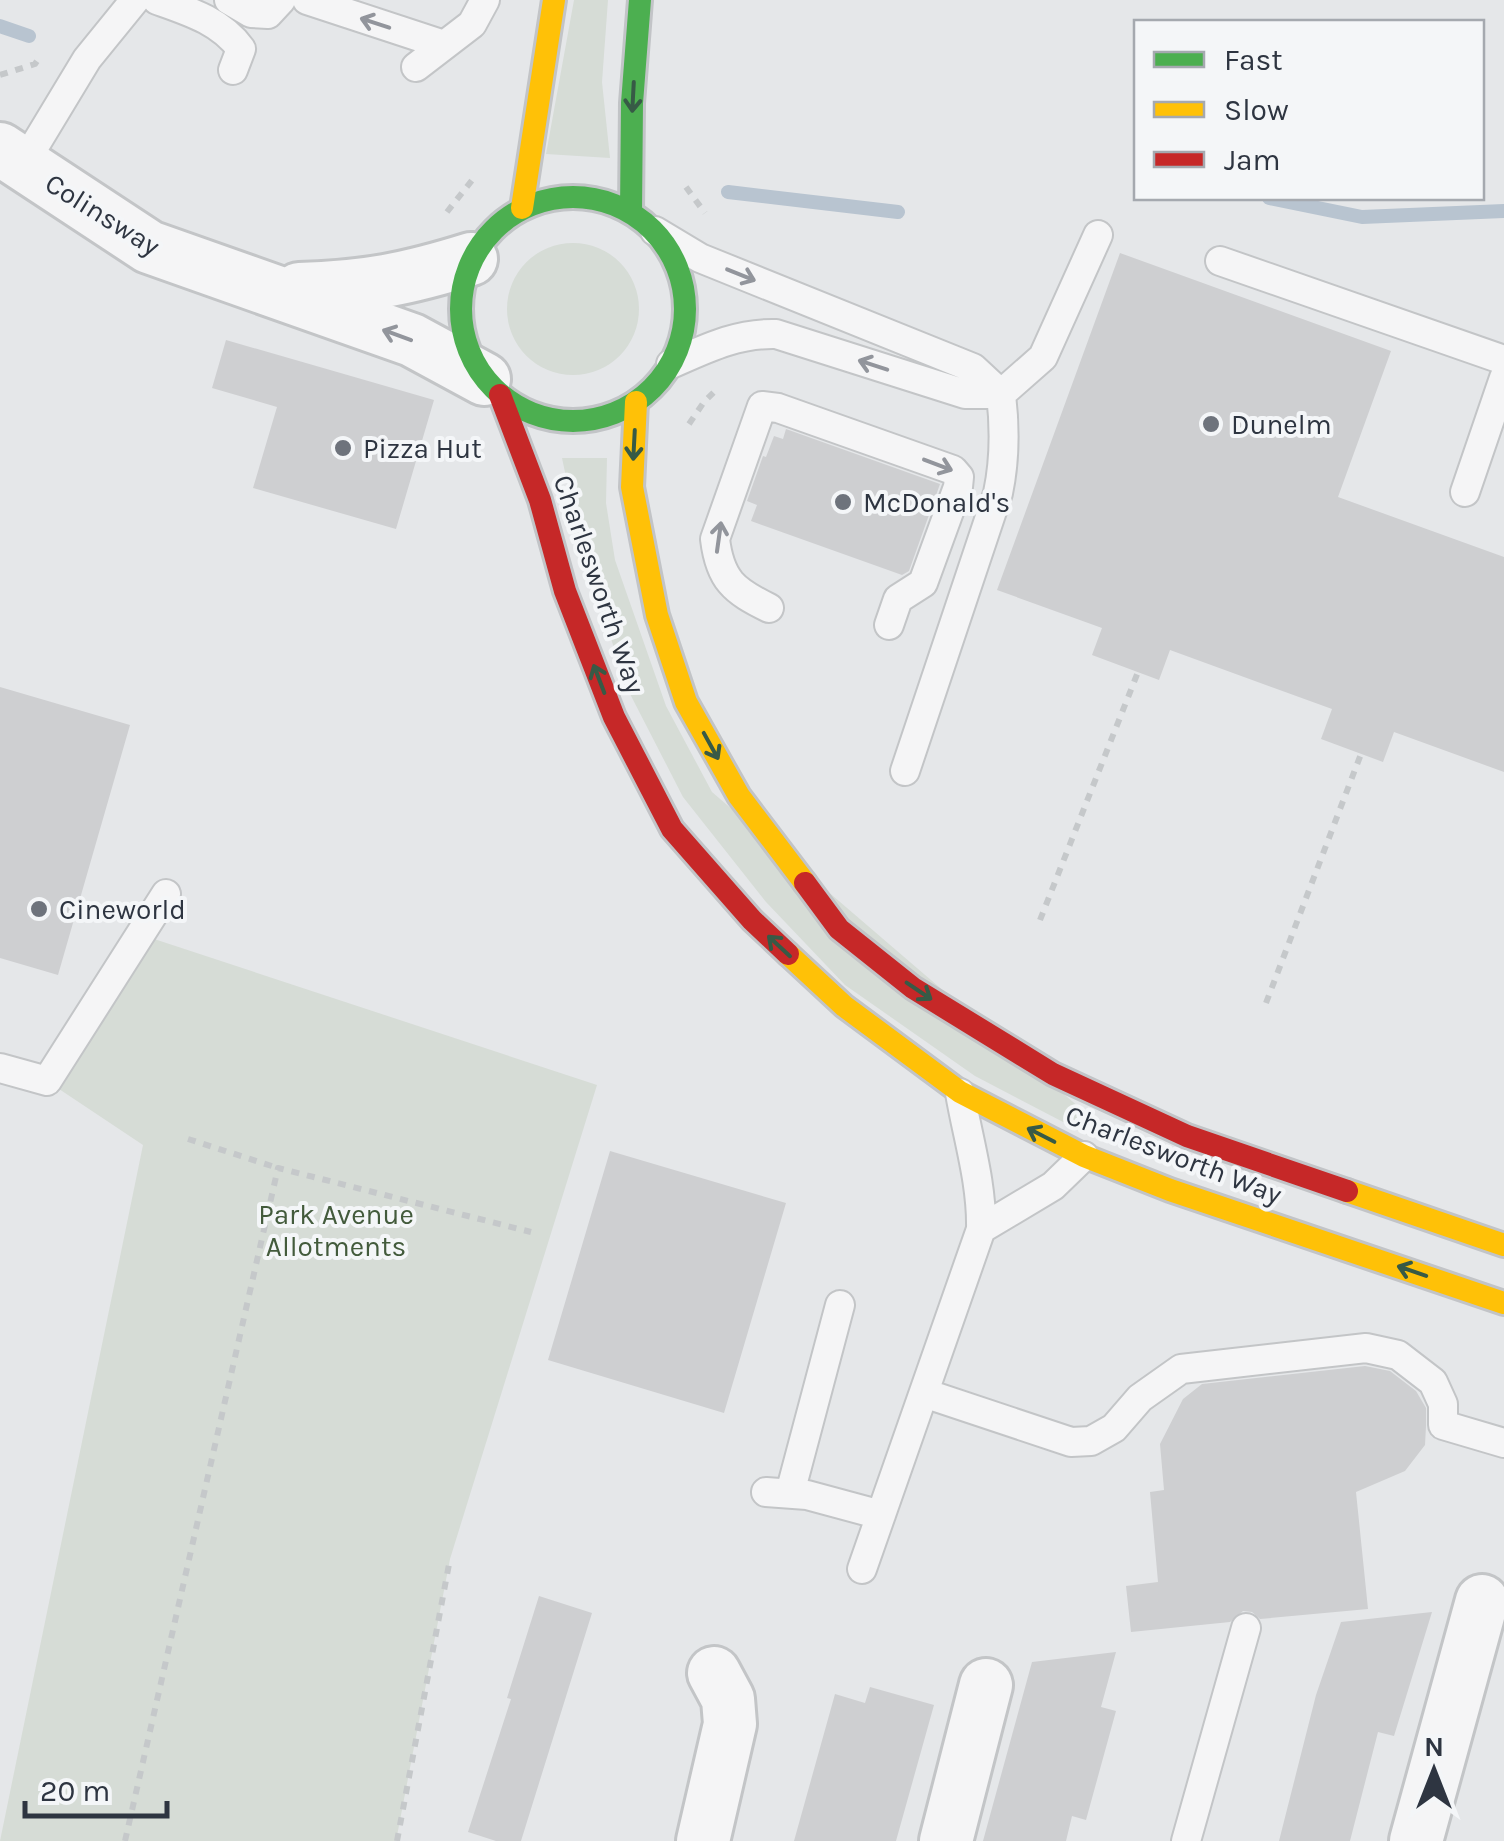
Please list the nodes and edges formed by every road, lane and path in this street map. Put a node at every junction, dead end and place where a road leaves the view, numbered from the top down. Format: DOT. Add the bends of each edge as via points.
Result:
graph roads {
  1 [pos="135,0"];
  2 [pos="157,0"];
  3 [pos="229,0"];
  4 [pos="280,0"];
  5 [pos="307,0"];
  6 [pos="485,0"];
  7 [pos="554,0"];
  8 [pos="640,0"];
  9 [pos="444,45"];
  10 [pos="46,48"];
  11 [pos="416,66"];
  12 [pos="232,70"];
  13 [pos="0,75"];
  14 [pos="12,157"];
  15 [pos="478,166"];
  16 [pos="522,208"];
  17 [pos="631,212"];
  18 [pos="655,231"];
  19 [pos="1098,235"];
  20 [pos="471,259"];
  21 [pos="1220,261"];
  22 [pos="408,279"];
  23 [pos="267,290"];
  24 [pos="1504,360"];
  25 [pos="672,364"];
  26 [pos="1504,378"];
  27 [pos="492,387"];
  28 [pos="1002,394"];
  29 [pos="636,402"];
  30 [pos="1465,492"];
  31 [pos="769,608"];
  32 [pos="890,625"];
  33 [pos="1138,672"];
  34 [pos="1362,754"];
  35 [pos="905,772"];
  36 [pos="166,894"];
  37 [pos="1040,920"];
  38 [pos="1266,1003"];
  39 [pos="0,1068"];
  40 [pos="960,1092"];
  41 [pos="188,1139"];
  42 [pos="1084,1156"];
  43 [pos="278,1168"];
  44 [pos="981,1230"];
  45 [pos="532,1232"];
  46 [pos="1504,1245"];
  47 [pos="1504,1303"];
  48 [pos="840,1305"];
  49 [pos="924,1393"];
  50 [pos="1504,1443"];
  51 [pos="881,1514"];
  52 [pos="450,1559"];
  53 [pos="862,1569"];
  54 [pos="1482,1602"];
  55 [pos="1246,1628"];
  56 [pos="714,1673"];
  57 [pos="986,1685"];
  58 [pos="125,1841"];
  59 [pos="396,1841"];
  60 [pos="703,1841"];
  61 [pos="946,1841"];
  62 [pos="1186,1841"];
  63 [pos="1416,1841"];
  1 -- 14 [label="lane"];
  2 -- 12 [label="lane" via="229,32 240,49"];
  3 -- 4 [label="lane" via="268,14"];
  9 -- 5 [label="lane, one-way"];
  6 -- 9 [label="lane" via="472,24"];
  7 -- 16 [label="main road"];
  8 -- 17 [label="main road, one-way"];
  9 -- 11 [label="lane"];
  10 -- 13 [label="path" via="35,64"];
  14 -- 23 [label="street, Colinsway" via="149,247"];
  15 -- 22 [label="path" via="438,223 405,246"];
  16 -- 17 [label="main road" via="558,196 595,198"];
  16 -- 20 [label="main road" via="492,229"];
  17 -- 18 [label="main road"];
  18 -- 25 [label="main road" via="683,282 686,310"];
  18 -- 28 [label="lane, one-way" via="700,258 973,368"];
  19 -- 28 [label="lane" via="1043,357"];
  20 -- 22 [label="street, Colinsway"];
  20 -- 27 [label="main road" via="460,294 462,332"];
  21 -- 24 [label="lane"];
  22 -- 23 [label="street, Colinsway"];
  27 -- 23 [label="street, Colinsway, one-way" via="412,340"];
  28 -- 25 [label="lane, one-way" via="964,394 776,334 721,341"];
  25 -- 29 [label="main road"];
  26 -- 30 [label="lane"];
  27 -- 29 [label="main road" via="531,414 566,422 603,418"];
  40 -- 27 [label="main road, Charlesworth Way, one-way" via="844,1006 752,920 672,829 614,716 540,500"];
  28 -- 35 [label="lane" via="998,494"];
  29 -- 46 [label="main road, Charlesworth Way, one-way" via="632,487 657,615 686,702 738,796 839,929 912,988 1052,1074 1187,1136"];
  31 -- 32 [label="lane, one-way" via="728,583 716,539 762,406 960,477 922,583 898,599"];
  33 -- 37 [label="path"];
  34 -- 38 [label="path"];
  36 -- 39 [label="lane" via="47,1081"];
  42 -- 40 [label="main road, Charlesworth Way, one-way"];
  40 -- 44 [label="lane" via="981,1185"];
  41 -- 43 [label="path"];
  42 -- 44 [label="lane" via="1052,1186"];
  47 -- 42 [label="main road, Charlesworth Way, one-way"];
  43 -- 45 [label="path"];
  43 -- 58 [label="path"];
  44 -- 49 [label="lane"];
  48 -- 51 [label="lane" via="778,1492"];
  49 -- 50 [label="lane" via="1070,1442 1091,1440 1181,1369 1366,1348 1398,1355 1433,1382 1443,1424"];
  49 -- 51 [label="lane"];
  51 -- 53 [label="lane"];
  52 -- 59 [label="path"];
  54 -- 63 [label="street"];
  55 -- 62 [label="lane"];
  56 -- 60 [label="street" via="728,1700 730,1724"];
  57 -- 61 [label="street"];
}
